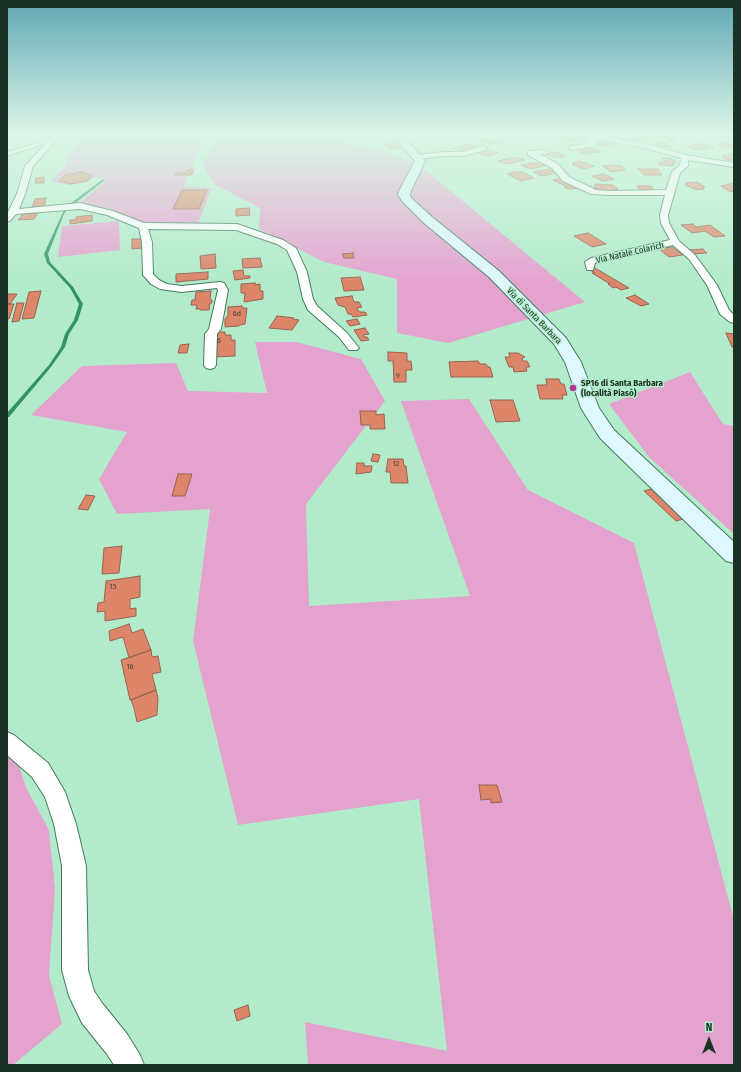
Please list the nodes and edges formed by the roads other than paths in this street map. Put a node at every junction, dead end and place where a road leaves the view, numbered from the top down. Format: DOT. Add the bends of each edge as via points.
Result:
graph roads {
  1 [pos="24,184"];
  2 [pos="409,184"];
  3 [pos="577,184"];
  4 [pos="672,184"];
  5 [pos="670,192"];
  6 [pos="10,215"];
  7 [pos="143,226"];
  8 [pos="675,242"];
  9 [pos="590,268"];
  10 [pos="734,320"];
  11 [pos="353,348"];
  12 [pos="210,365"];
  13 [pos="734,555"];
  14 [pos="7,742"];
  15 [pos="130,1065"];
  1 -- 6 [label="street"];
  2 -- 13 [label="street, Via di Santa Barbara" via="404,195 407,200 494,274 560,341 573,362 590,408 607,434"];
  3 -- 5 [label="street" via="594,192"];
  4 -- 5 [label="street, Via Natale Colarich"];
  5 -- 8 [label="street, Via Natale Colarich" via="664,215"];
  6 -- 7 [label="street" via="80,206 110,213"];
  7 -- 11 [label="street" via="237,227 291,248 302,272 312,308 343,335"];
  7 -- 12 [label="street" via="148,242 148,274 155,282 164,287 182,289 220,285 223,290 215,329 211,334"];
  8 -- 9 [label="street, Via Natale Colarich" via="594,260 590,262"];
  8 -- 10 [label="street, Via Natale Colarich" via="692,257 712,285 724,312"];
  14 -- 15 [label="street" via="40,770 54,792 65,824 74,866 75,970 82,996"];
}
